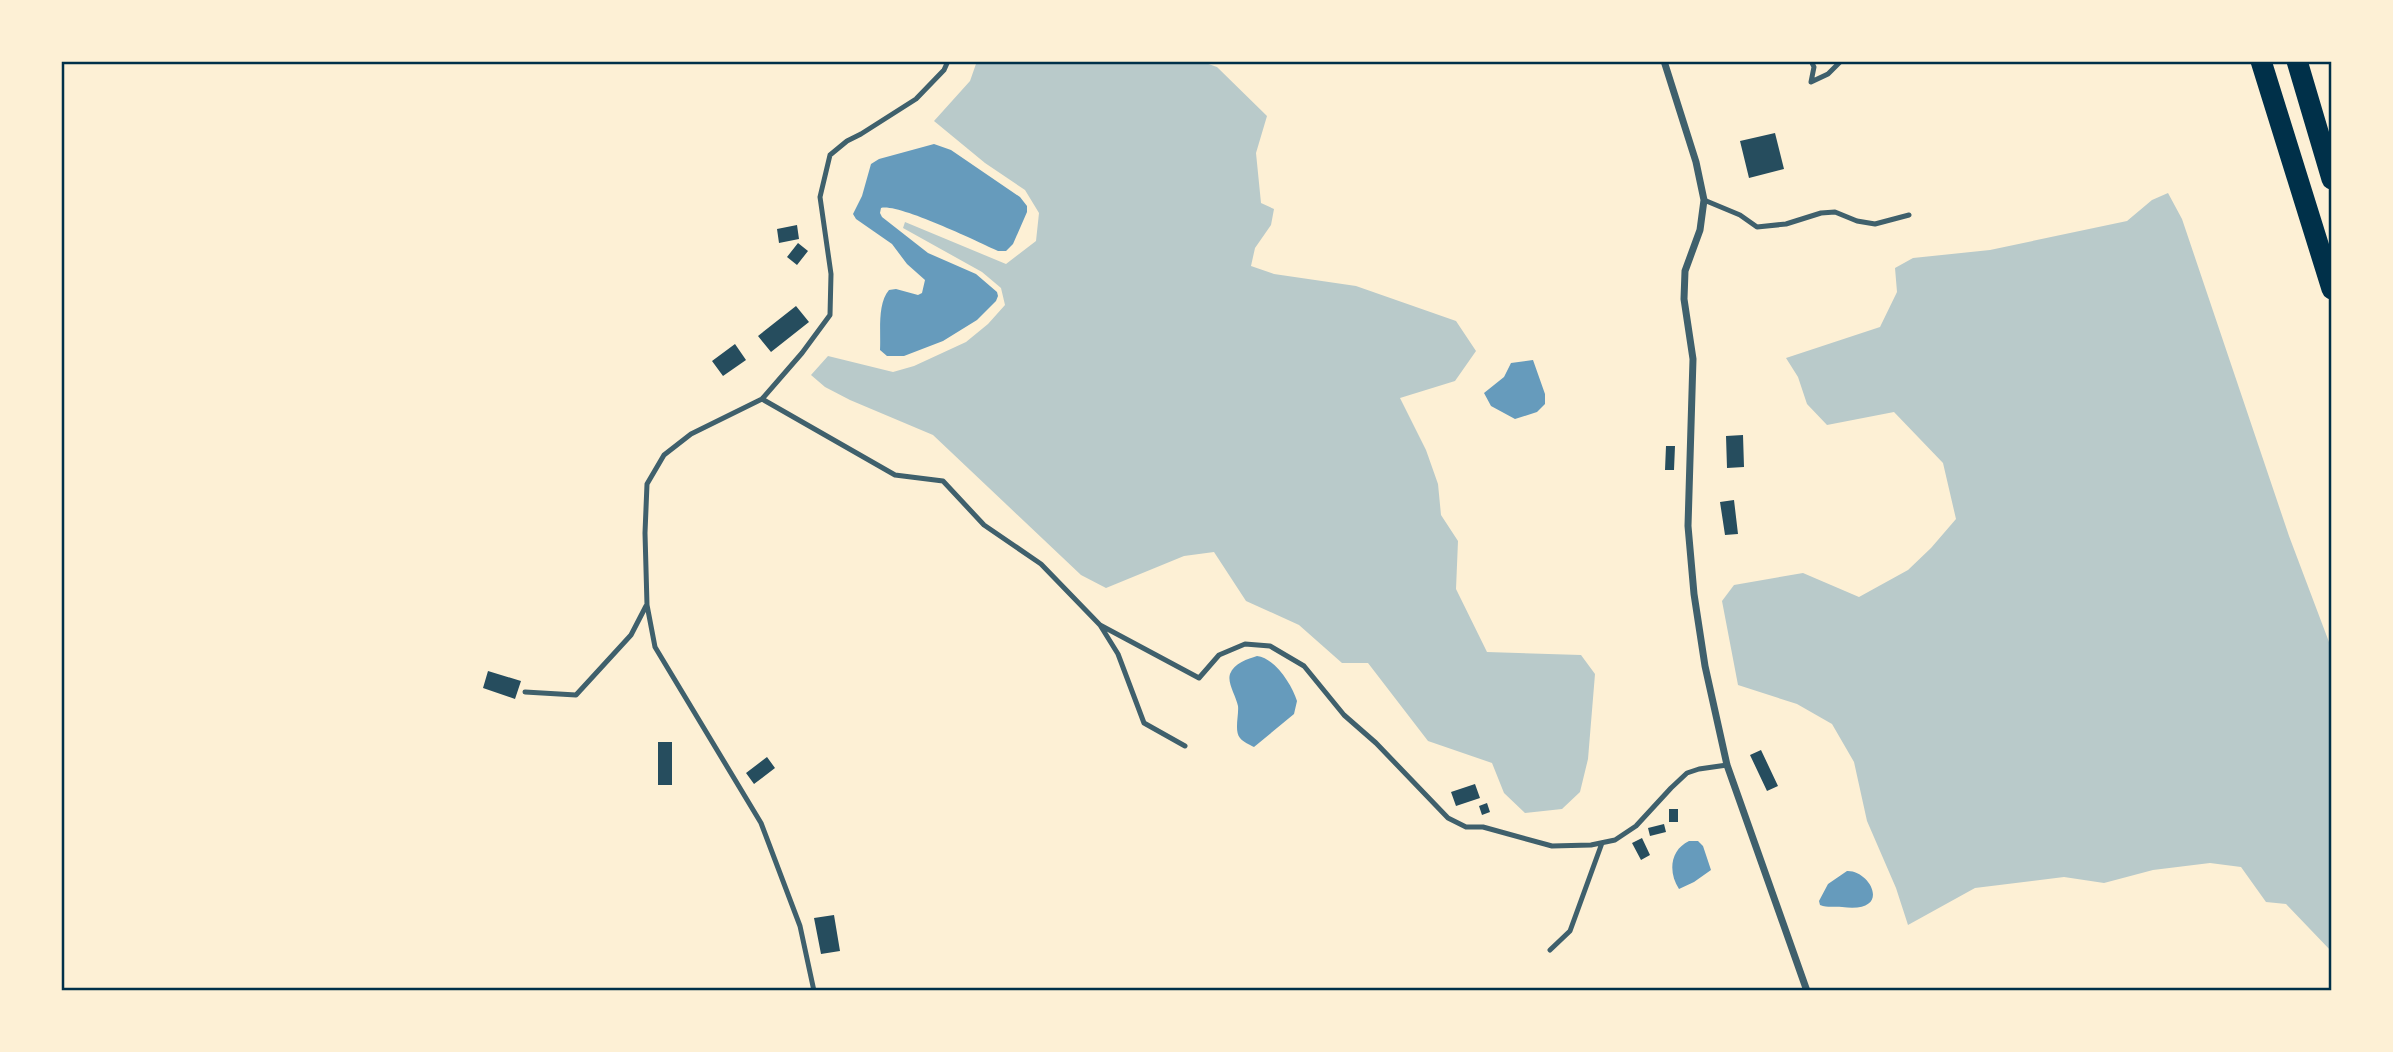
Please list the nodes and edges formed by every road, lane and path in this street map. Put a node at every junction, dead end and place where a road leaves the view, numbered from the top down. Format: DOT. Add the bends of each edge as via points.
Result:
graph roads {
  1 [pos="948,61"];
  2 [pos="1664,61"];
  3 [pos="1811,61"];
  4 [pos="2261,61"];
  5 [pos="2297,61"];
  6 [pos="1840,62"];
  7 [pos="2332,179"];
  8 [pos="1704,200"];
  9 [pos="1909,215"];
  10 [pos="2332,289"];
  11 [pos="762,399"];
  12 [pos="647,605"];
  13 [pos="1100,625"];
  14 [pos="525,692"];
  15 [pos="1185,746"];
  16 [pos="1727,765"];
  17 [pos="1602,843"];
  18 [pos="1550,950"];
  19 [pos="814,991"];
  20 [pos="1807,991"];
  1 -- 11 [label="lane" via="916,99 830,155 820,197 831,274 830,315"];
  2 -- 8 [label="street"];
  3 -- 6 [label="lane" via="1811,82"];
  4 -- 10 [label="highway"];
  5 -- 7 [label="highway"];
  8 -- 9 [label="lane" via="1757,227 1821,213 1835,212 1875,224"];
  8 -- 16 [label="street" via="1700,230 1685,271 1684,299 1693,359 1688,526 1704,666"];
  11 -- 12 [label="lane" via="691,434 658,464 647,484"];
  11 -- 13 [label="lane" via="895,475 943,481 984,526 1041,564"];
  12 -- 14 [label="lane" via="631,635 576,695"];
  12 -- 19 [label="lane" via="655,647 761,823 800,926"];
  13 -- 15 [label="lane" via="1118,654 1144,723"];
  13 -- 17 [label="lane" via="1199,678 1219,655 1245,644 1270,646 1304,666 1344,715 1448,818 1466,827 1483,827 1552,846"];
  16 -- 17 [label="lane" via="1687,774 1636,826"];
  16 -- 20 [label="street"];
  17 -- 18 [label="lane" via="1570,932"];
}
